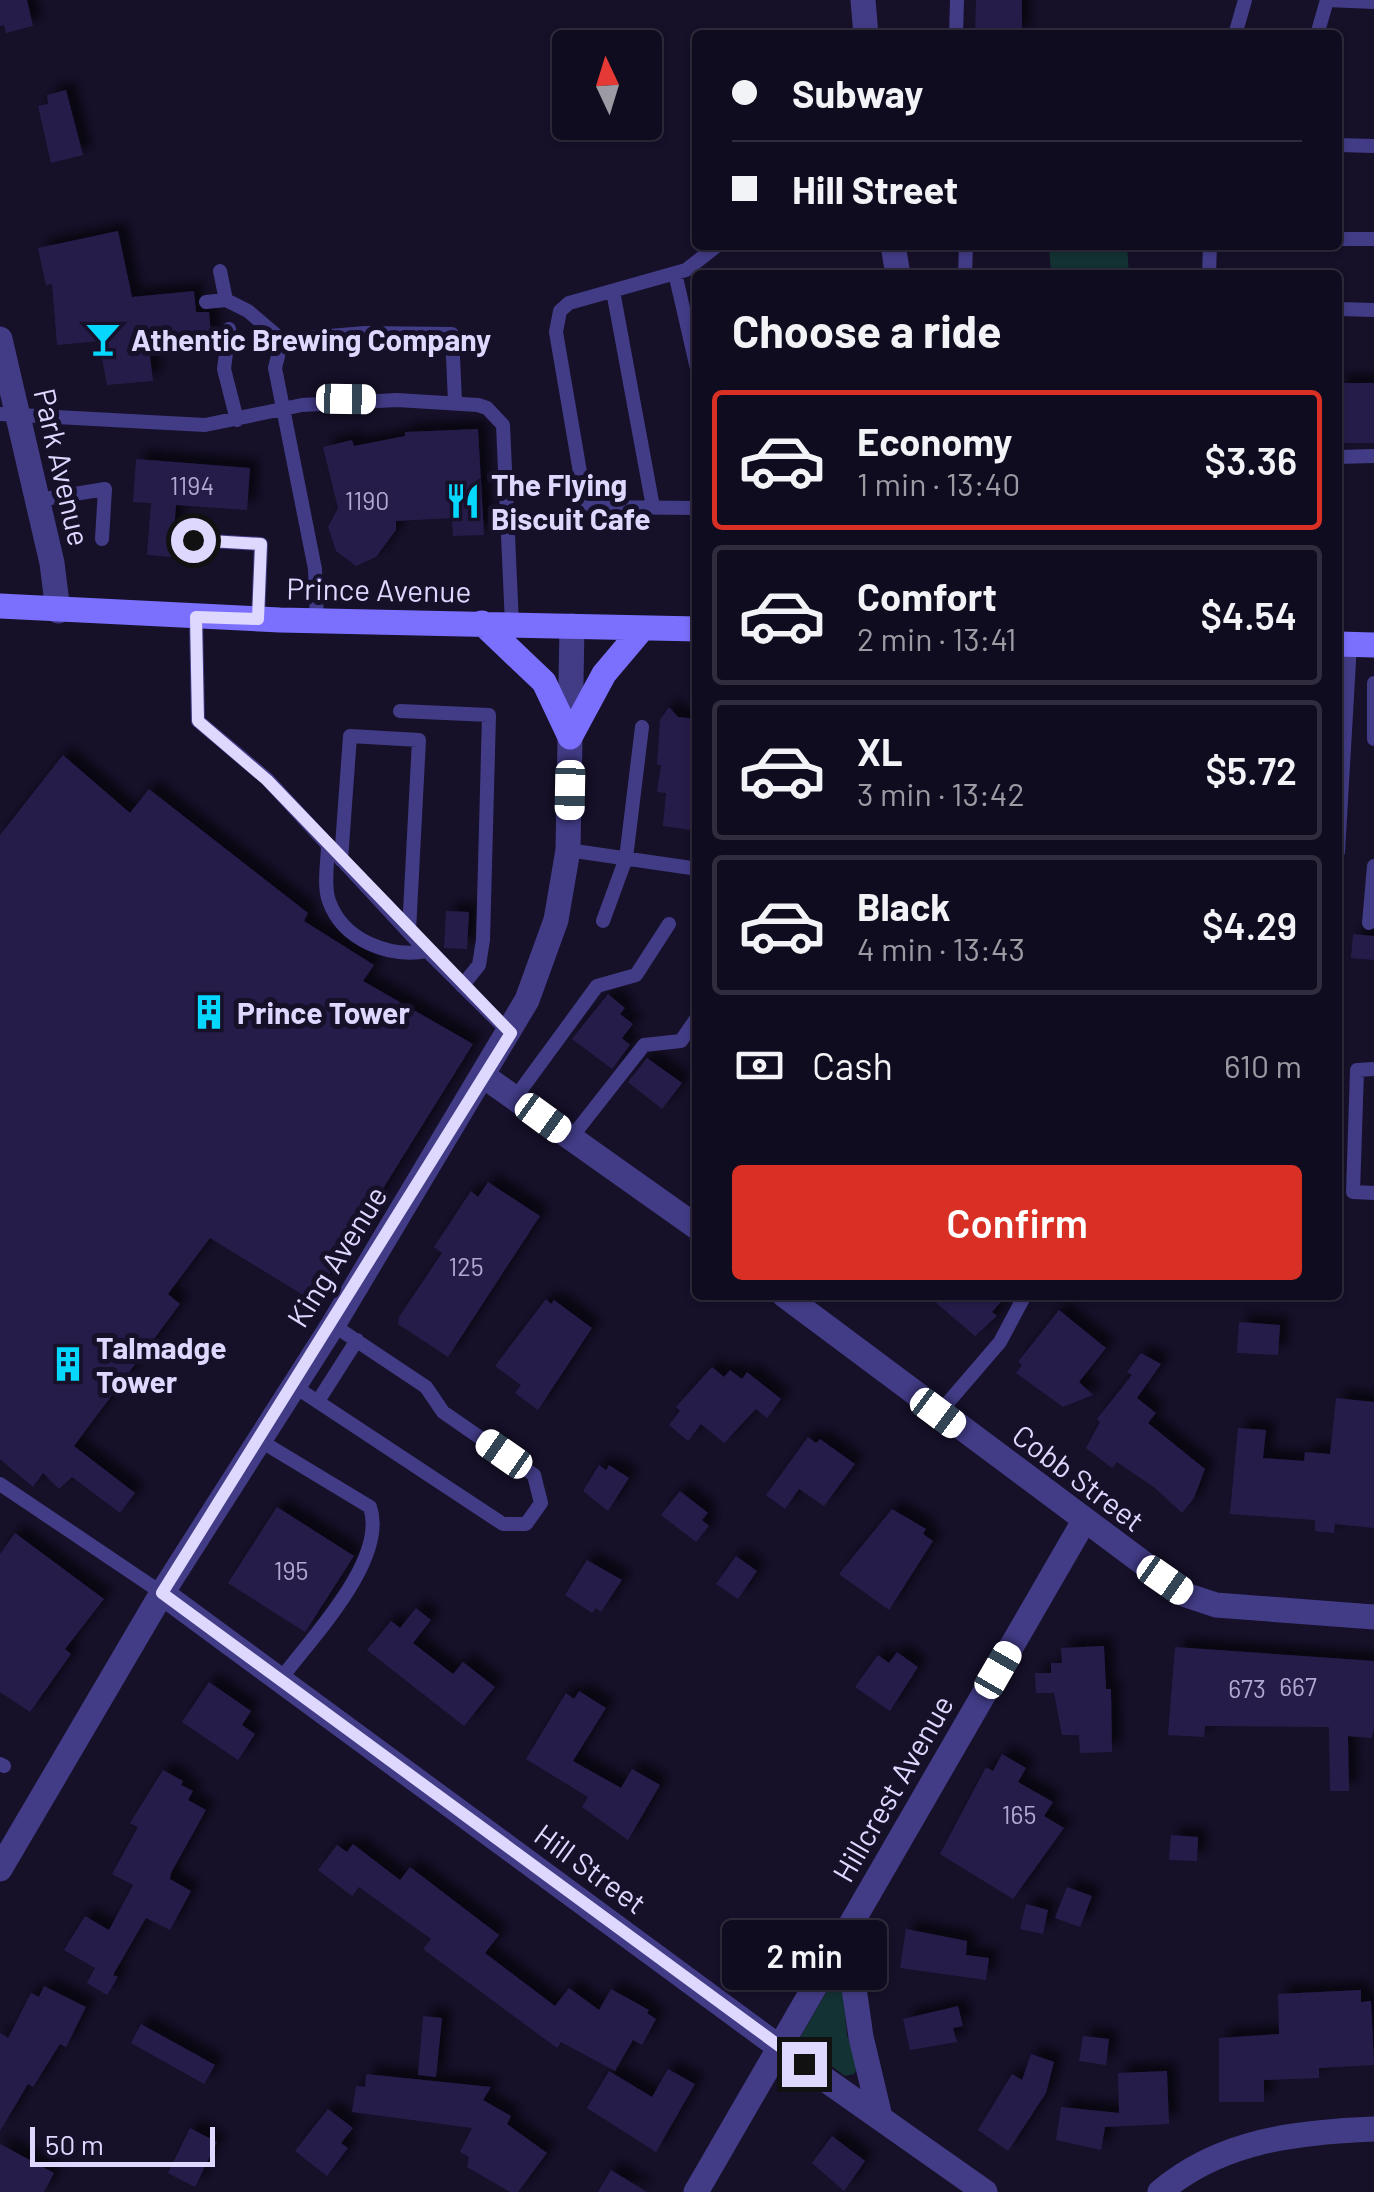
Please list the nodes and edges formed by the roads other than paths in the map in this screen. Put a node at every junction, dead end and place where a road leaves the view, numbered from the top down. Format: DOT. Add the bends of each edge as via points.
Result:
graph roads {
  1 [pos="863,0"];
  2 [pos="957,0"];
  3 [pos="1245,0"];
  4 [pos="1327,0"];
  5 [pos="1374,2"];
  6 [pos="866,30"];
  7 [pos="956,30"];
  8 [pos="1236,30"];
  9 [pos="1318,30"];
  10 [pos="1342,145"];
  11 [pos="1374,146"];
  12 [pos="1342,239"];
  13 [pos="1374,239"];
  14 [pos="710,250"];
  15 [pos="220,271"];
  16 [pos="674,273"];
  17 [pos="613,290"];
  18 [pos="226,300"];
  19 [pos="206,302"];
  20 [pos="1342,310"];
  21 [pos="1374,310"];
  22 [pos="229,329"];
  23 [pos="0,339"];
  24 [pos="282,340"];
  25 [pos="692,348"];
  26 [pos="455,402"];
  27 [pos="284,410"];
  28 [pos="9,415"];
  29 [pos="237,420"];
  30 [pos="1374,456"];
  31 [pos="1342,457"];
  32 [pos="38,500"];
  33 [pos="653,507"];
  34 [pos="692,508"];
  35 [pos="102,539"];
  36 [pos="193,540"];
  37 [pos="0,606"];
  38 [pos="58,611"];
  39 [pos="196,617"];
  40 [pos="258,619"];
  41 [pos="317,620"];
  42 [pos="482,623"];
  43 [pos="512,624"];
  44 [pos="572,626"];
  45 [pos="642,628"];
  46 [pos="692,629"];
  47 [pos="1354,644"];
  48 [pos="1374,682"];
  49 [pos="400,711"];
  50 [pos="642,727"];
  51 [pos="570,738"];
  52 [pos="1374,739"];
  53 [pos="1342,800"];
  54 [pos="328,844"];
  55 [pos="568,850"];
  56 [pos="626,858"];
  57 [pos="341,860"];
  58 [pos="1374,866"];
  59 [pos="692,868"];
  60 [pos="603,921"];
  61 [pos="1370,923"];
  62 [pos="670,924"];
  63 [pos="409,931"];
  64 [pos="427,951"];
  65 [pos="462,986"];
  66 [pos="692,1025"];
  67 [pos="511,1033"];
  68 [pos="1374,1069"];
  69 [pos="485,1077"];
  70 [pos="515,1098"];
  71 [pos="571,1138"];
  72 [pos="1374,1193"];
  73 [pos="692,1224"];
  74 [pos="791,1300"];
  75 [pos="1022,1300"];
  76 [pos="333,1324"];
  77 [pos="357,1340"];
  78 [pos="294,1386"];
  79 [pos="320,1398"];
  80 [pos="938,1413"];
  81 [pos="259,1440"];
  82 [pos="0,1484"];
  83 [pos="1084,1522"];
  84 [pos="162,1593"];
  85 [pos="1374,1617"];
  86 [pos="280,1680"];
  87 [pos="2,1861"];
  88 [pos="846,1932"];
  89 [pos="780,2047"];
  90 [pos="880,2118"];
  91 [pos="1374,2129"];
  92 [pos="696,2192"];
  93 [pos="986,2192"];
  94 [pos="1160,2192"];
  1 -- 6 [label="street"];
  2 -- 7 [label="lane"];
  3 -- 8 [label="lane"];
  4 -- 5 [label="lane"];
  4 -- 9 [label="lane"];
  10 -- 11 [label="lane"];
  12 -- 13 [label="lane"];
  14 -- 16 [label="lane"];
  15 -- 18 [label="lane"];
  16 -- 17 [label="lane"];
  16 -- 25 [label="lane"];
  17 -- 33 [label="lane"];
  17 -- 33 [label="lane" via="569,303 556,332 586,506"];
  18 -- 19 [label="lane"];
  18 -- 24 [label="lane"];
  20 -- 21 [label="lane"];
  22 -- 29 [label="lane" via="224,369"];
  23 -- 28 [label="street, Park Avenue"];
  24 -- 26 [label="lane" via="365,332 452,334"];
  24 -- 27 [label="lane" via="275,368"];
  26 -- 27 [label="lane" via="346,399"];
  26 -- 43 [label="lane" via="487,408 503,424"];
  27 -- 29 [label="lane"];
  27 -- 41 [label="lane" via="315,568"];
  28 -- 29 [label="lane" via="205,425"];
  28 -- 32 [label="street, Park Avenue"];
  30 -- 31 [label="lane"];
  32 -- 35 [label="lane" via="105,489"];
  32 -- 38 [label="street, Park Avenue"];
  33 -- 34 [label="lane"];
  36 -- 40 [label="lane" via="261,544"];
  37 -- 38 [label="main road, Prince Avenue"];
  38 -- 39 [label="main road, Prince Avenue"];
  39 -- 40 [label="main road, Prince Avenue"];
  39 -- 54 [label="lane" via="198,721"];
  40 -- 41 [label="main road, Prince Avenue"];
  41 -- 42 [label="main road, Prince Avenue"];
  42 -- 43 [label="main road, Prince Avenue"];
  42 -- 51 [label="main road" via="544,682"];
  43 -- 44 [label="main road, Prince Avenue"];
  44 -- 45 [label="main road, Prince Avenue"];
  44 -- 51 [label="street, King Avenue"];
  45 -- 46 [label="main road, Prince Avenue"];
  45 -- 51 [label="main road" via="604,674"];
  47 -- 53 [label="lane"];
  48 -- 52 [label="lane"];
  49 -- 65 [label="lane" via="490,715 482,940 479,965"];
  50 -- 56 [label="lane"];
  51 -- 55 [label="street, King Avenue"];
  54 -- 57 [label="lane"];
  54 -- 64 [label="lane" via="328,900 348,929 379,949"];
  55 -- 56 [label="lane"];
  55 -- 67 [label="street, King Avenue" via="556,920"];
  56 -- 59 [label="lane"];
  56 -- 60 [label="lane"];
  57 -- 63 [label="lane"];
  57 -- 63 [label="lane" via="350,736 419,740"];
  58 -- 61 [label="lane"];
  62 -- 70 [label="lane" via="636,975 596,986"];
  63 -- 64 [label="lane"];
  64 -- 65 [label="lane"];
  65 -- 67 [label="lane"];
  66 -- 71 [label="lane" via="681,1041 644,1045"];
  67 -- 69 [label="street, King Avenue"];
  68 -- 72 [label="lane" via="1358,1070 1353,1192"];
  69 -- 70 [label="street"];
  69 -- 76 [label="street, King Avenue"];
  70 -- 71 [label="street"];
  71 -- 73 [label="street"];
  74 -- 80 [label="street, Cobb Street"];
  75 -- 80 [label="lane" via="1000,1342"];
  76 -- 77 [label="lane"];
  76 -- 78 [label="street, King Avenue"];
  77 -- 79 [label="lane"];
  77 -- 79 [label="lane" via="534,1475 541,1503 526,1524 503,1524"];
  78 -- 79 [label="lane"];
  78 -- 81 [label="street, King Avenue"];
  80 -- 83 [label="street, Cobb Street"];
  81 -- 84 [label="street, King Avenue"];
  81 -- 86 [label="lane" via="370,1507 374,1517 368,1559"];
  82 -- 84 [label="lane"];
  83 -- 85 [label="street, Cobb Street" via="1186,1595 1216,1605"];
  83 -- 88 [label="street, Hillcrest Avenue"];
  84 -- 86 [label="street, Hill Street"];
  84 -- 87 [label="street, King Avenue"];
  86 -- 89 [label="street, Hill Street"];
  88 -- 89 [label="street, Hillcrest Avenue"];
  88 -- 90 [label="street"];
  89 -- 90 [label="street, Hill Street"];
  89 -- 92 [label="street, Hillcrest Avenue"];
  90 -- 93 [label="street, Hill Street"];
  91 -- 94 [label="street" via="1270,2138 1222,2154"];
}
